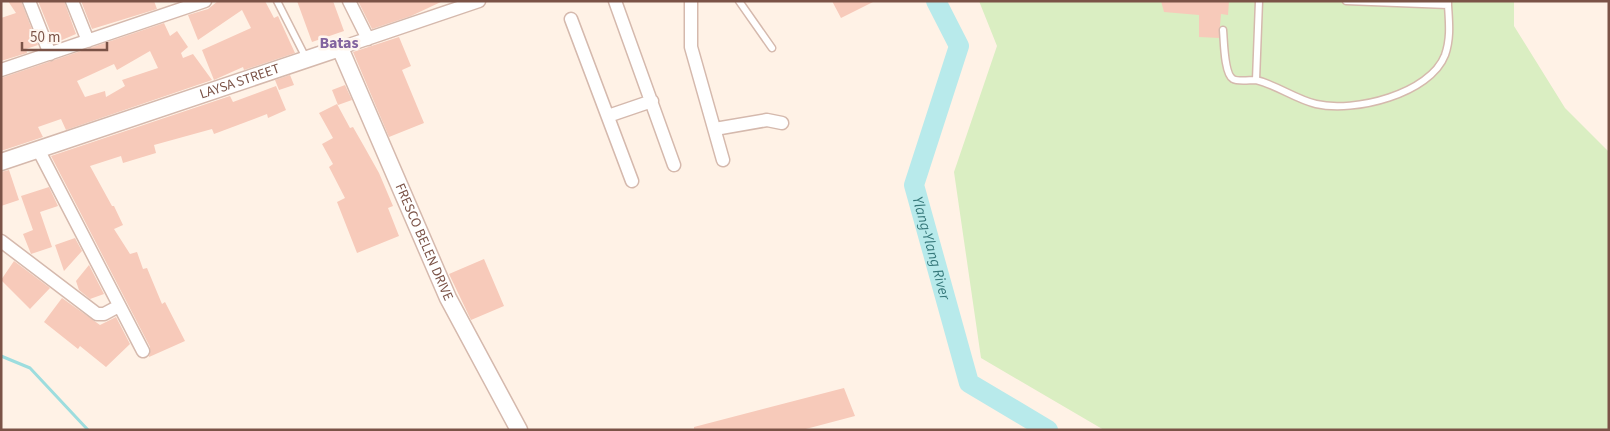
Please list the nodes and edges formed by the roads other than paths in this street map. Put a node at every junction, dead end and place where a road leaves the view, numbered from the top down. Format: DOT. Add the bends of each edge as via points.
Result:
graph roads {
  1 [pos="29,1"];
  2 [pos="72,1"];
  3 [pos="205,1"];
  4 [pos="277,1"];
  5 [pos="349,1"];
  6 [pos="479,1"];
  7 [pos="615,1"];
  8 [pos="739,1"];
  9 [pos="1259,1"];
  10 [pos="1346,1"];
  11 [pos="693,2"];
  12 [pos="1448,3"];
  13 [pos="571,19"];
  14 [pos="1222,30"];
  15 [pos="368,39"];
  16 [pos="88,41"];
  17 [pos="340,48"];
  18 [pos="772,48"];
  19 [pos="50,54"];
  20 [pos="307,60"];
  21 [pos="1,70"];
  22 [pos="1256,80"];
  23 [pos="652,101"];
  24 [pos="608,116"];
  25 [pos="782,123"];
  26 [pos="715,129"];
  27 [pos="39,151"];
  28 [pos="723,160"];
  29 [pos="1,163"];
  30 [pos="674,165"];
  31 [pos="632,181"];
  32 [pos="1,241"];
  33 [pos="119,306"];
  34 [pos="143,351"];
  35 [pos="519,430"];
  1 -- 19 [label="street"];
  2 -- 16 [label="street"];
  3 -- 16 [label="street"];
  4 -- 20 [label="lane"];
  5 -- 15 [label="street"];
  6 -- 15 [label="street, LAYSA STREET"];
  7 -- 23 [label="street"];
  8 -- 18 [label="lane"];
  9 -- 22 [label="lane"];
  10 -- 12 [label="lane"];
  11 -- 26 [label="street" via="691,47"];
  12 -- 22 [label="lane" via="1449,41 1444,57 1427,77 1398,94 1351,105 1318,104"];
  13 -- 24 [label="street"];
  14 -- 22 [label="lane" via="1226,70 1230,77 1234,80"];
  15 -- 17 [label="street, LAYSA STREET"];
  16 -- 19 [label="street"];
  17 -- 20 [label="street, LAYSA STREET"];
  17 -- 35 [label="street, FRESCO BELEN DRIVE" via="448,298"];
  19 -- 21 [label="street"];
  20 -- 27 [label="street, LAYSA STREET"];
  23 -- 24 [label="street"];
  23 -- 30 [label="street"];
  24 -- 31 [label="street"];
  25 -- 26 [label="street" via="766,120"];
  26 -- 28 [label="street"];
  27 -- 29 [label="street, LAYSA STREET"];
  27 -- 33 [label="street"];
  32 -- 33 [label="street" via="98,314"];
  33 -- 34 [label="street"];
}
